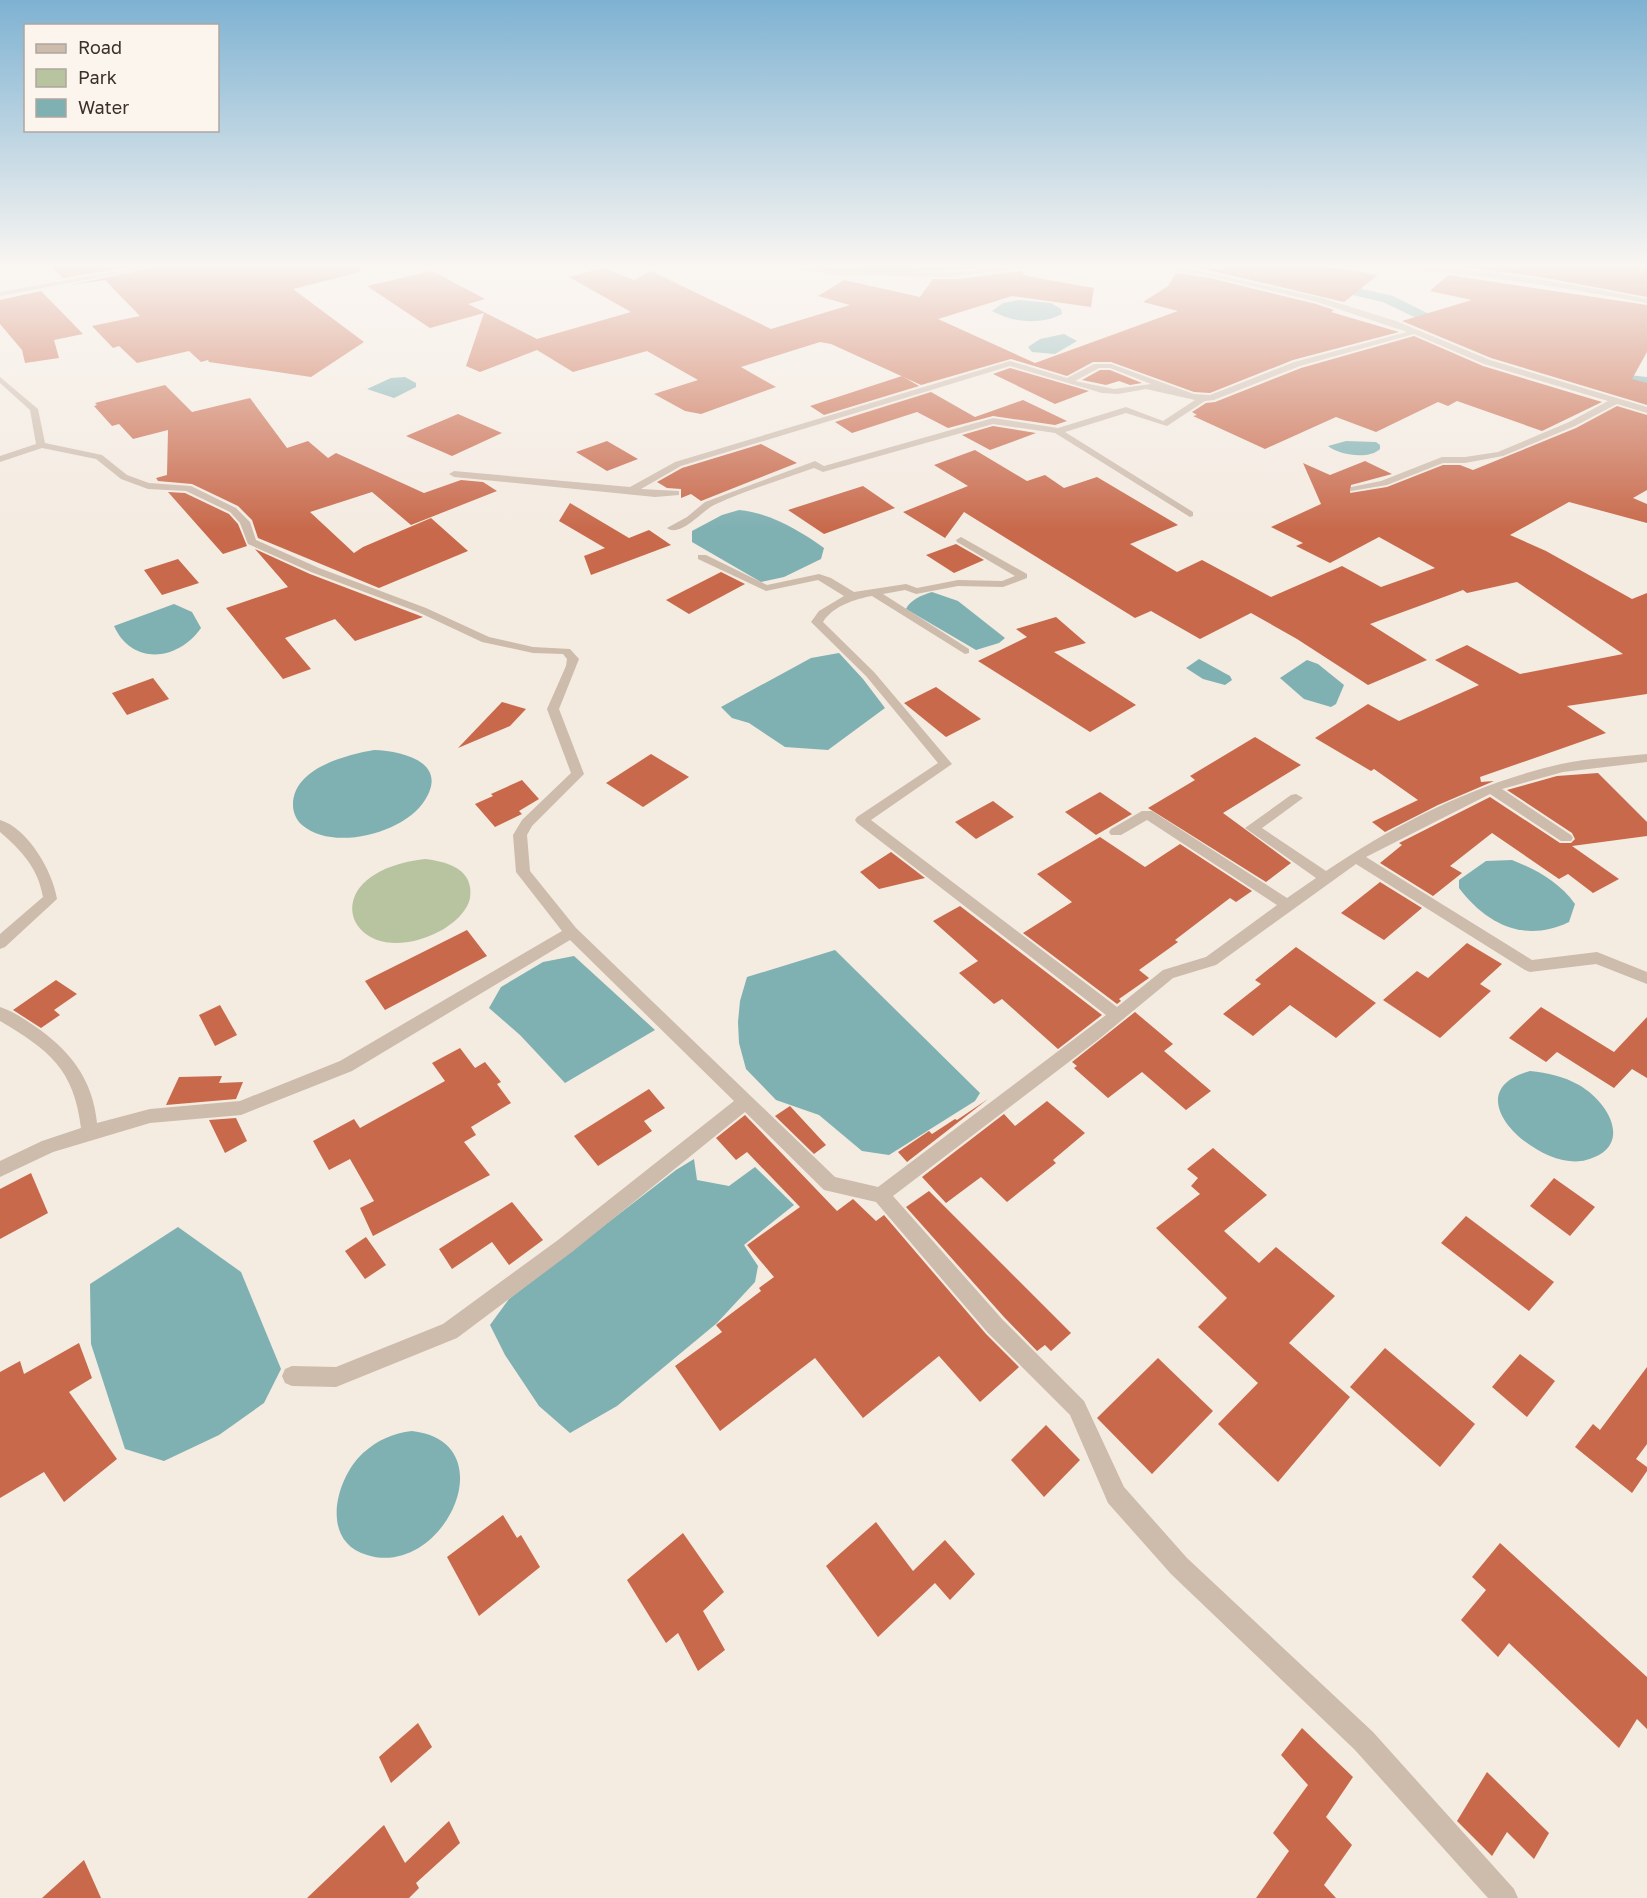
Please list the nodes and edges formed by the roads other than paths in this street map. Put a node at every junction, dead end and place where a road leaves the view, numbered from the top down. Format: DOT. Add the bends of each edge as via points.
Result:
graph roads {
  1 [pos="1338,353"];
  2 [pos="1463,353"];
  3 [pos="0,379"];
  4 [pos="1068,381"];
  5 [pos="1191,396"];
  6 [pos="1203,398"];
  7 [pos="1615,400"];
  8 [pos="1647,410"];
  9 [pos="1058,431"];
  10 [pos="41,445"];
  11 [pos="0,459"];
  12 [pos="454,474"];
  13 [pos="1354,489"];
  14 [pos="632,490"];
  15 [pos="676,493"];
  16 [pos="1190,514"];
  17 [pos="672,528"];
  18 [pos="961,540"];
  19 [pos="702,557"];
  20 [pos="876,594"];
  21 [pos="852,596"];
  22 [pos="965,651"];
  23 [pos="1647,758"];
  24 [pos="1491,788"];
  25 [pos="1296,798"];
  26 [pos="0,825"];
  27 [pos="1116,832"];
  28 [pos="1566,838"];
  29 [pos="1355,858"];
  30 [pos="1325,877"];
  31 [pos="1287,905"];
  32 [pos="571,932"];
  33 [pos="0,943"];
  34 [pos="1647,978"];
  35 [pos="0,1013"];
  36 [pos="1117,1015"];
  37 [pos="745,1102"];
  38 [pos="90,1132"];
  39 [pos="0,1168"];
  40 [pos="881,1195"];
  41 [pos="292,1376"];
  42 [pos="1505,1898"];
  1 -- 6 [label="street"];
  2 -- 7 [label="street"];
  3 -- 10 [label="street" via="34,409"];
  4 -- 5 [label="street" via="1114,392 1146,386"];
  4 -- 5 [label="street" via="1098,366 1111,366"];
  4 -- 14 [label="street" via="1010,363 678,464"];
  5 -- 6 [label="street"];
  6 -- 9 [label="street" via="1164,424 1126,410"];
  7 -- 8 [label="street"];
  7 -- 13 [label="street" via="1511,450 1465,460 1442,460 1384,483"];
  9 -- 16 [label="street"];
  9 -- 17 [label="street" via="993,422 823,469 815,464 708,504 692,519"];
  10 -- 11 [label="street"];
  10 -- 32 [label="street" via="99,458 124,477 148,486 188,488 233,510 245,522 252,542 486,640 533,650 566,651 573,659 570,678 554,709 578,774 527,823 520,835 523,872"];
  12 -- 14 [label="street"];
  14 -- 15 [label="street"];
  18 -- 20 [label="street" via="1023,576 1004,584 958,583 916,591 906,587"];
  19 -- 21 [label="street" via="766,588 819,578"];
  20 -- 21 [label="street"];
  20 -- 22 [label="street"];
  21 -- 36 [label="street" via="823,613 817,622 870,674 946,764 862,820"];
  23 -- 24 [label="street" via="1563,768"];
  24 -- 28 [label="street"];
  24 -- 29 [label="street"];
  25 -- 30 [label="street" via="1252,828"];
  26 -- 33 [label="street" via="25,846 49,879 50,899"];
  27 -- 31 [label="street" via="1147,814"];
  29 -- 30 [label="street"];
  29 -- 34 [label="street" via="1530,966 1597,958"];
  30 -- 31 [label="street"];
  31 -- 36 [label="street" via="1211,961 1168,974"];
  32 -- 37 [label="street"];
  32 -- 38 [label="street" via="346,1066 241,1108 150,1116"];
  35 -- 38 [label="street" via="38,1035 62,1059 84,1091"];
  36 -- 40 [label="street"];
  37 -- 40 [label="street" via="830,1184"];
  37 -- 41 [label="street" via="565,1246 450,1330 336,1377"];
  38 -- 39 [label="street"];
  40 -- 42 [label="street" via="995,1326 1077,1408 1116,1495 1179,1566 1364,1741"];
}
